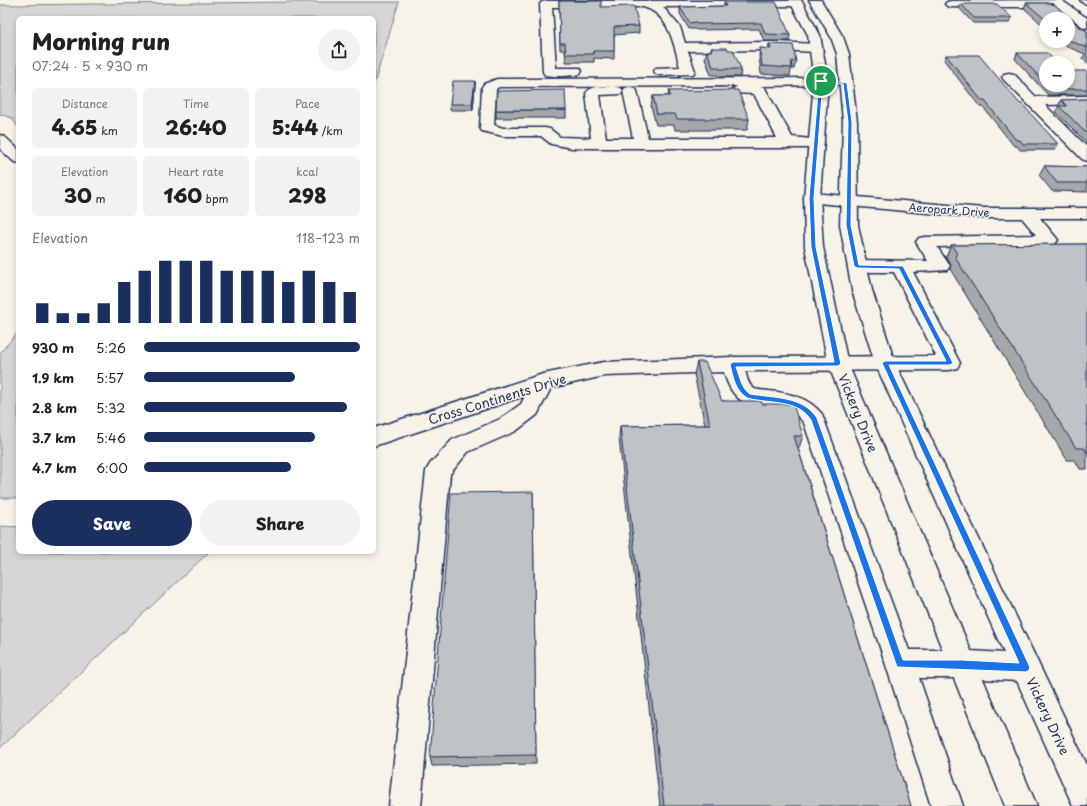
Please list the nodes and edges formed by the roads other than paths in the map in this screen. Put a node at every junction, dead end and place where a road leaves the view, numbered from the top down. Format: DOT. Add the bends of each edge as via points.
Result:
graph roads {
  1 [pos="803,1"];
  2 [pos="544,2"];
  3 [pos="642,2"];
  4 [pos="770,2"];
  5 [pos="951,4"];
  6 [pos="1059,4"];
  7 [pos="1087,6"];
  8 [pos="1087,24"];
  9 [pos="680,47"];
  10 [pos="816,48"];
  11 [pos="1009,77"];
  12 [pos="821,82"];
  13 [pos="845,83"];
  14 [pos="758,86"];
  15 [pos="630,91"];
  16 [pos="1087,100"];
  17 [pos="1032,101"];
  18 [pos="0,140"];
  19 [pos="787,142"];
  20 [pos="599,143"];
  21 [pos="642,143"];
  22 [pos="816,143"];
  23 [pos="16,156"];
  24 [pos="1087,156"];
  25 [pos="812,198"];
  26 [pos="848,202"];
  27 [pos="1087,213"];
  28 [pos="1028,214"];
  29 [pos="857,266"];
  30 [pos="901,267"];
  31 [pos="885,363"];
  32 [pos="733,364"];
  33 [pos="838,364"];
  34 [pos="543,382"];
  35 [pos="376,436"];
  36 [pos="900,664"];
  37 [pos="962,664"];
  38 [pos="1026,668"];
  39 [pos="1087,801"];
  40 [pos="406,806"];
  41 [pos="947,806"];
  42 [pos="1021,806"];
  1 -- 4 [label="main road"];
  1 -- 10 [label="main road, Vickery Drive"];
  1 -- 13 [label="main road, Vickery Drive" via="839,42 843,54"];
  2 -- 3 [label="main road"];
  2 -- 9 [label="main road" via="550,72 688,71"];
  3 -- 4 [label="main road"];
  3 -- 9 [label="main road" via="656,7 674,27"];
  5 -- 6 [label="main road"];
  6 -- 7 [label="main road"];
  6 -- 8 [label="main road"];
  9 -- 10 [label="main road"];
  10 -- 12 [label="main road, Vickery Drive"];
  11 -- 17 [label="main road"];
  12 -- 13 [label="main road"];
  12 -- 14 [label="main road"];
  12 -- 22 [label="main road, Vickery Drive"];
  13 -- 26 [label="main road, Vickery Drive" via="850,122"];
  14 -- 15 [label="main road"];
  14 -- 19 [label="main road"];
  14 -- 20 [label="main road" via="497,83 489,88 487,128 503,132 545,132 556,141"];
  15 -- 20 [label="main road" via="593,93"];
  15 -- 21 [label="main road"];
  16 -- 17 [label="main road"];
  17 -- 24 [label="main road"];
  18 -- 23 [label="main road"];
  19 -- 21 [label="main road"];
  19 -- 22 [label="main road"];
  20 -- 21 [label="main road"];
  22 -- 25 [label="main road, Vickery Drive"];
  25 -- 26 [label="main road, Aeropark Drive"];
  25 -- 33 [label="main road, Vickery Drive" via="814,247"];
  26 -- 28 [label="main road, Aeropark Drive"];
  26 -- 29 [label="main road, Vickery Drive" via="849,225"];
  27 -- 28 [label="main road, Aeropark Drive"];
  28 -- 30 [label="main road" via="1049,240 925,242 941,266"];
  29 -- 30 [label="main road"];
  29 -- 31 [label="main road, Vickery Drive"];
  30 -- 31 [label="main road, Cross Continents Drive" via="950,363"];
  31 -- 33 [label="main road, Cross Continents Drive"];
  31 -- 38 [label="main road, Vickery Drive"];
  32 -- 33 [label="main road, Cross Continents Drive"];
  32 -- 34 [label="main road, Cross Continents Drive" via="604,369"];
  32 -- 36 [label="main road" via="743,392 749,396 802,406 814,420"];
  33 -- 37 [label="main road, Vickery Drive"];
  34 -- 35 [label="main road, Cross Continents Drive"];
  34 -- 40 [label="main road" via="529,409 508,426 460,446 438,471"];
  36 -- 37 [label="main road"];
  36 -- 41 [label="main road"];
  37 -- 38 [label="main road"];
  37 -- 42 [label="main road, Vickery Drive"];
  38 -- 39 [label="main road, Vickery Drive"];
}
